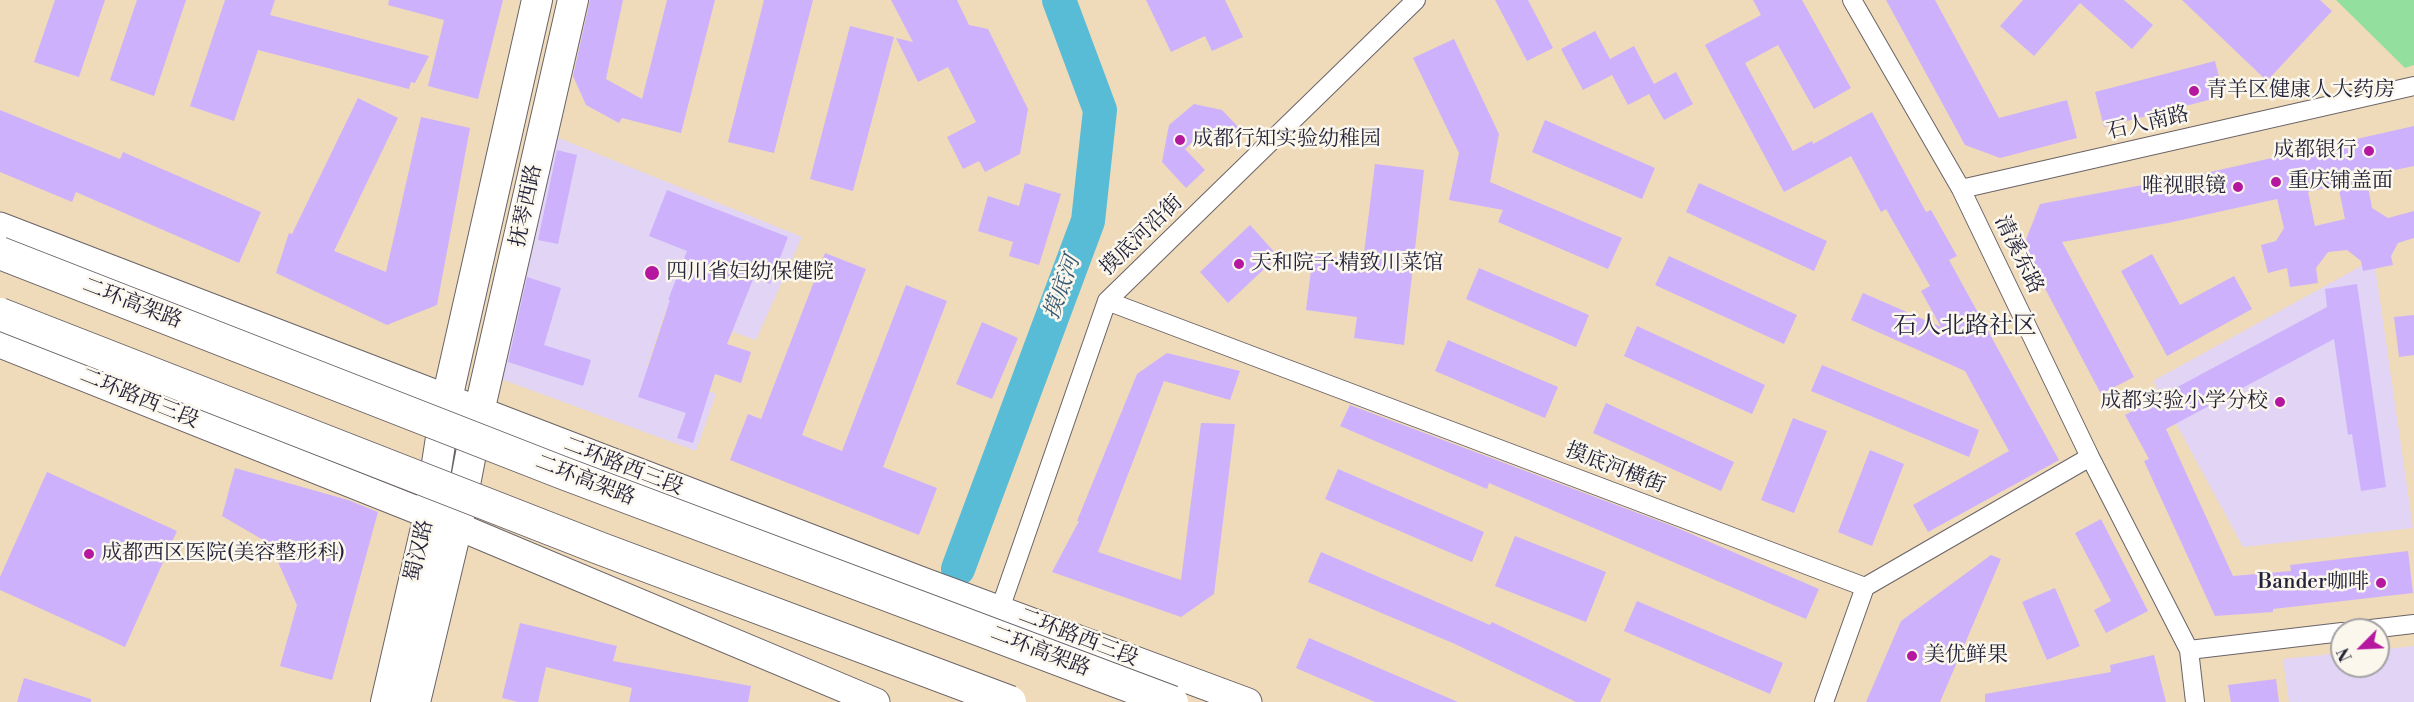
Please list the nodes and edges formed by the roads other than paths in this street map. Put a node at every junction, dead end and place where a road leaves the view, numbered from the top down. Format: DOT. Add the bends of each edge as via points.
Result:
graph roads {
  1 [pos="537,0"];
  2 [pos="573,0"];
  3 [pos="1416,0"];
  4 [pos="1852,0"];
  5 [pos="2414,86"];
  6 [pos="1961,189"];
  7 [pos="0,226"];
  8 [pos="0,253"];
  9 [pos="1107,301"];
  10 [pos="0,314"];
  11 [pos="0,344"];
  12 [pos="447,399"];
  13 [pos="479,412"];
  14 [pos="2090,458"];
  15 [pos="429,515"];
  16 [pos="457,526"];
  17 [pos="1865,587"];
  18 [pos="1000,609"];
  19 [pos="2414,624"];
  20 [pos="2390,627"];
  21 [pos="2330,633"];
  22 [pos="2189,650"];
  23 [pos="386,702"];
  24 [pos="415,702"];
  25 [pos="876,702"];
  26 [pos="1010,702"];
  27 [pos="1172,702"];
  28 [pos="1248,702"];
  29 [pos="1824,702"];
  30 [pos="2195,702"];
  1 -- 12 [label="main road, 抚琴西路"];
  2 -- 13 [label="main road, 抚琴西路"];
  3 -- 9 [label="street, 摸底河沿街"];
  4 -- 6 [label="street, 清溪东路"];
  5 -- 6 [label="street, 石人南路"];
  6 -- 14 [label="street, 清溪东路"];
  7 -- 12 [label="main road, 二环路西三段"];
  8 -- 27 [label="highway, 二环高架路, bridge" via="562,473"];
  9 -- 17 [label="street, 摸底河横街"];
  9 -- 18 [label="street, 摸底河沿街"];
  10 -- 26 [label="highway, bridge" via="598,548"];
  11 -- 15 [label="main road, 二环路西三段"];
  12 -- 13 [label="main road, 二环路西三段"];
  12 -- 15 [label="main road, 蜀汉路"];
  13 -- 16 [label="main road, 蜀汉路"];
  13 -- 18 [label="main road, 二环路西三段"];
  14 -- 17 [label="street"];
  14 -- 22 [label="street, 清溪东路"];
  15 -- 16 [label="main road, 二环路西三段"];
  15 -- 23 [label="main road, 蜀汉路"];
  16 -- 24 [label="main road, 蜀汉路"];
  16 -- 25 [label="main road, 二环路西三段"];
  17 -- 29 [label="street"];
  18 -- 28 [label="main road, 二环路西三段"];
  19 -- 20 [label="street"];
  21 -- 22 [label="street"];
  22 -- 30 [label="street, 清溪东路"];
}
